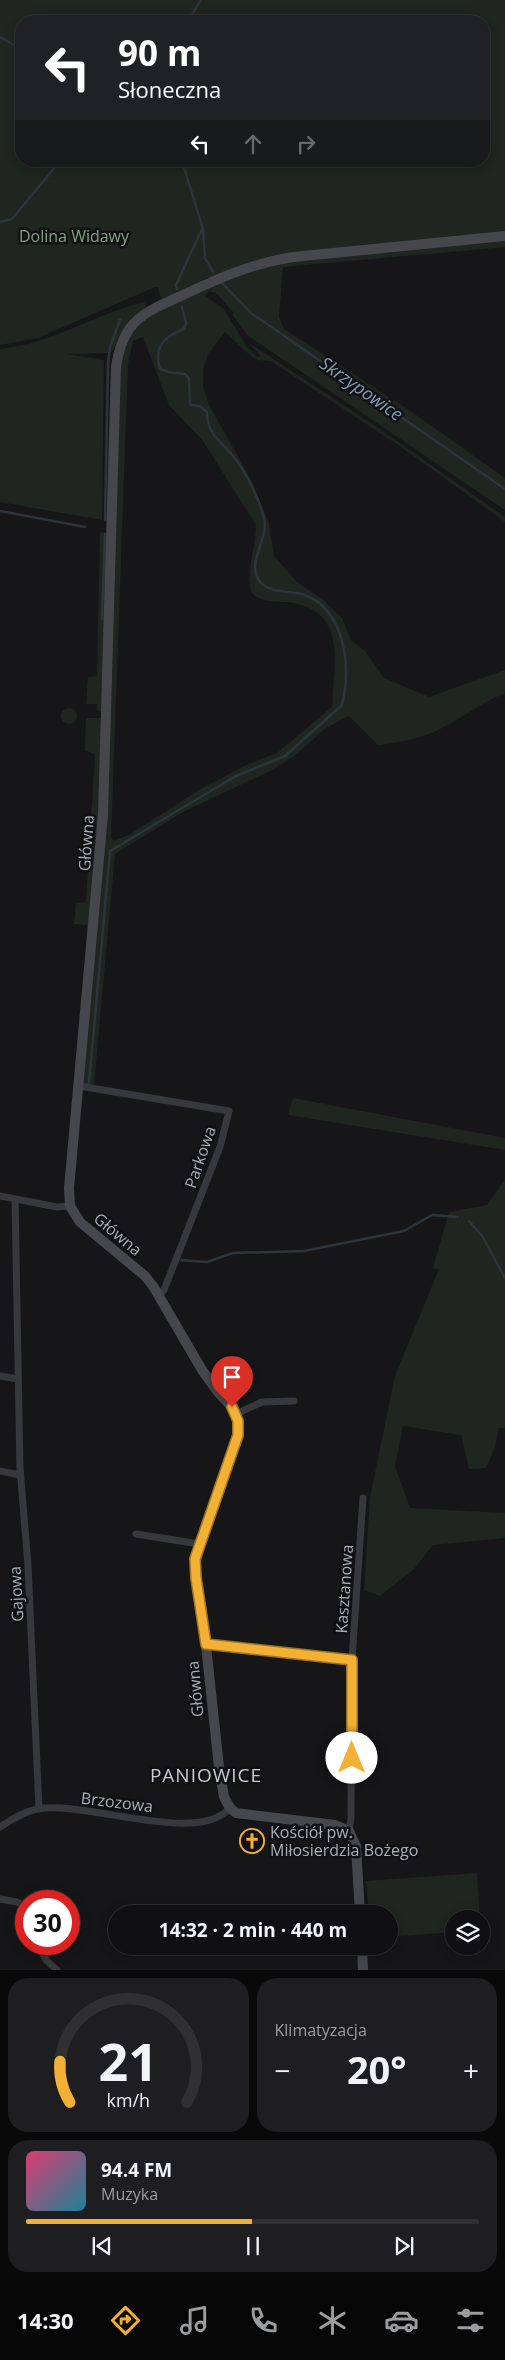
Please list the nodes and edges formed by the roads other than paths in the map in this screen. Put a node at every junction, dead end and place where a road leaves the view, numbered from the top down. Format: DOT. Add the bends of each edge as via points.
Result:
graph roads {
  1 [pos="505,236"];
  2 [pos="79,1086"];
  3 [pos="0,1196"];
  4 [pos="15,1199"];
  5 [pos="70,1206"];
  6 [pos="159,1296"];
  7 [pos="0,1376"];
  8 [pos="18,1379"];
  9 [pos="294,1401"];
  10 [pos="236,1414"];
  11 [pos="0,1471"];
  12 [pos="20,1475"];
  13 [pos="363,1498"];
  14 [pos="136,1534"];
  15 [pos="199,1544"];
  16 [pos="206,1644"];
  17 [pos="352,1660"];
  18 [pos="39,1808"];
  19 [pos="230,1808"];
  20 [pos="0,1827"];
  21 [pos="349,1831"];
  22 [pos="0,1899"];
  23 [pos="15,1902"];
  24 [pos="359,1905"];
  25 [pos="44,1955"];
  26 [pos="362,1955"];
  27 [pos="57,1970"];
  28 [pos="363,1970"];
  1 -- 2 [label="street, Główna" via="293,257 252,265 223,275 149,311 124,336 116,367 103,814"];
  2 -- 5 [label="street, Główna"];
  2 -- 6 [label="street, Parkowa" via="229,1111 220,1148"];
  3 -- 4 [label="street"];
  4 -- 5 [label="street"];
  4 -- 8 [label="street, Gajowa"];
  5 -- 6 [label="street, Główna" via="80,1222 144,1276"];
  6 -- 10 [label="street, Główna" via="210,1381"];
  7 -- 8 [label="street"];
  8 -- 12 [label="street, Gajowa"];
  9 -- 10 [label="street" via="262,1402"];
  10 -- 15 [label="street, Główna" via="238,1435"];
  11 -- 12 [label="street"];
  12 -- 18 [label="street, Gajowa" via="28,1565"];
  13 -- 17 [label="street, Kasztanowa"];
  14 -- 15 [label="street"];
  15 -- 16 [label="street, Główna" via="195,1568"];
  16 -- 17 [label="street"];
  16 -- 19 [label="street, Główna" via="218,1767 224,1797"];
  17 -- 21 [label="street, Kasztanowa"];
  18 -- 19 [label="street, Brzozowa" via="189,1823 219,1818"];
  18 -- 20 [label="street, Brzozowa"];
  19 -- 21 [label="street" via="249,1816 335,1825"];
  21 -- 24 [label="street" via="356,1846"];
  22 -- 23 [label="street"];
  25 -- 27 [label="street"];
  26 -- 28 [label="street"];
}
